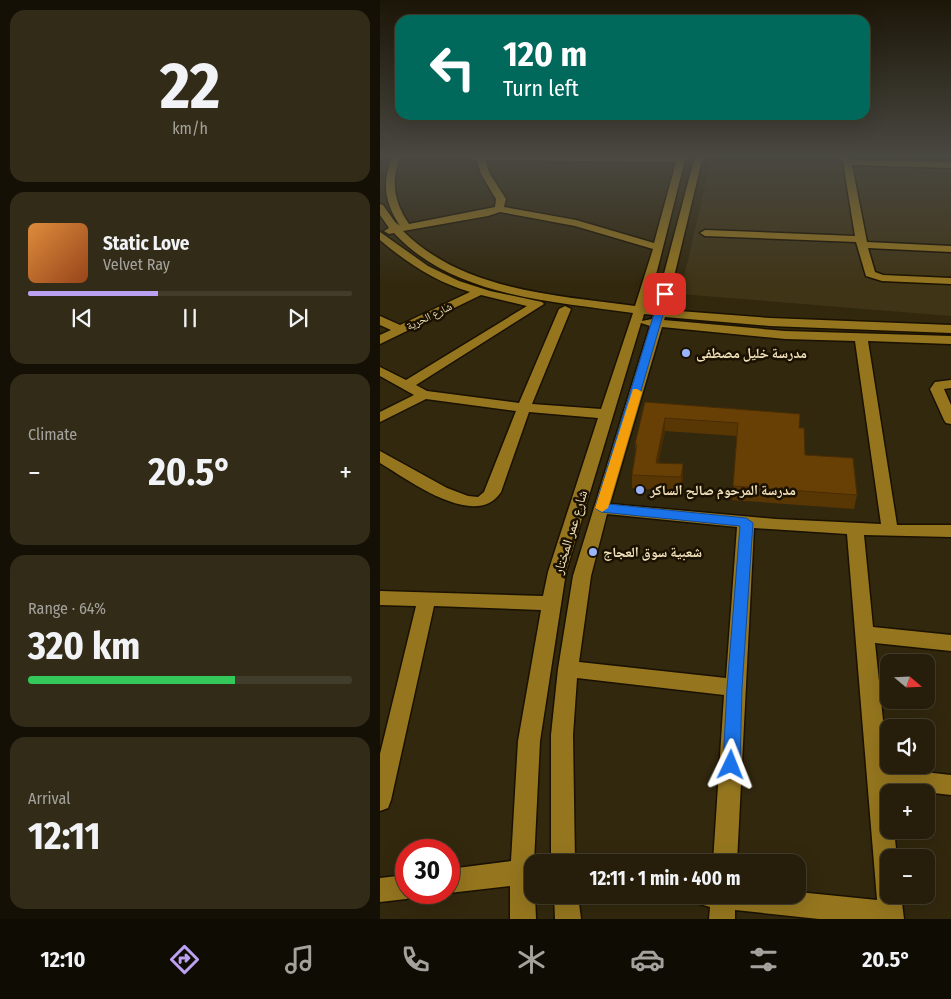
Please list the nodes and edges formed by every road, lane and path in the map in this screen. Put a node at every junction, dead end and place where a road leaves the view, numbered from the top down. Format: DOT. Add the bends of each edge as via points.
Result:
graph roads {
  1 [pos="391,199"];
  2 [pos="501,199"];
  3 [pos="671,199"];
  4 [pos="688,199"];
  5 [pos="854,199"];
  6 [pos="380,207"];
  7 [pos="498,209"];
  8 [pos="401,229"];
  9 [pos="705,233"];
  10 [pos="380,234"];
  11 [pos="862,242"];
  12 [pos="410,243"];
  13 [pos="658,247"];
  14 [pos="396,248"];
  15 [pos="951,249"];
  16 [pos="380,254"];
  17 [pos="951,281"];
  18 [pos="478,292"];
  19 [pos="538,304"];
  20 [pos="565,309"];
  21 [pos="639,316"];
  22 [pos="658,318"];
  23 [pos="380,320"];
  24 [pos="951,329"];
  25 [pos="400,330"];
  26 [pos="861,338"];
  27 [pos="380,340"];
  28 [pos="951,340"];
  29 [pos="380,371"];
  30 [pos="951,384"];
  31 [pos="407,385"];
  32 [pos="424,395"];
  33 [pos="525,408"];
  34 [pos="606,414"];
  35 [pos="380,418"];
  36 [pos="951,420"];
  37 [pos="380,456"];
  38 [pos="601,508"];
  39 [pos="746,523"];
  40 [pos="855,529"];
  41 [pos="890,531"];
  42 [pos="951,531"];
  43 [pos="384,595"];
  44 [pos="428,598"];
  45 [pos="551,603"];
  46 [pos="865,634"];
  47 [pos="951,643"];
  48 [pos="568,669"];
  49 [pos="734,688"];
  50 [pos="879,777"];
  51 [pos="951,785"];
  52 [pos="380,800"];
  53 [pos="563,854"];
  54 [pos="725,854"];
  55 [pos="522,872"];
  56 [pos="460,880"];
  57 [pos="395,888"];
  58 [pos="380,890"];
  59 [pos="567,904"];
  60 [pos="744,904"];
  61 [pos="891,916"];
  62 [pos="523,919"];
  63 [pos="568,919"];
  1 -- 8 [label="street"];
  2 -- 7 [label="street"];
  3 -- 13 [label="street, شارع عمر المختار"];
  4 -- 22 [label="street, شارع عمر المختار"];
  5 -- 11 [label="street"];
  6 -- 8 [label="street"];
  7 -- 8 [label="street"];
  7 -- 13 [label="street" via="576,223"];
  8 -- 10 [label="street"];
  8 -- 12 [label="street"];
  9 -- 11 [label="street"];
  10 -- 14 [label="street"];
  11 -- 15 [label="street"];
  11 -- 17 [label="street" via="867,269 873,276"];
  12 -- 14 [label="street"];
  12 -- 21 [label="street" via="440,264 481,280"];
  13 -- 21 [label="street, شارع عمر المختار"];
  14 -- 16 [label="street"];
  14 -- 18 [label="street" via="421,267"];
  18 -- 19 [label="street"];
  18 -- 25 [label="street, شارع الحرية"];
  19 -- 20 [label="street"];
  19 -- 31 [label="street"];
  20 -- 21 [label="street"];
  20 -- 33 [label="street"];
  21 -- 22 [label="street"];
  21 -- 34 [label="street, شارع عمر المختار"];
  22 -- 24 [label="street"];
  22 -- 26 [label="street" via="785,335"];
  22 -- 38 [label="street, شارع عمر المختار"];
  23 -- 25 [label="street"];
  25 -- 27 [label="street, شارع الحرية"];
  26 -- 28 [label="street"];
  26 -- 41 [label="street"];
  29 -- 31 [label="street"];
  30 -- 36 [label="street" via="936,388"];
  31 -- 32 [label="street"];
  32 -- 33 [label="street"];
  32 -- 35 [label="street"];
  33 -- 34 [label="street"];
  33 -- 37 [label="street" via="493,492 488,499 479,502 460,499"];
  34 -- 45 [label="street, شارع عمر المختار" via="557,572"];
  38 -- 39 [label="street"];
  38 -- 48 [label="street, شارع عمر المختار" via="582,576"];
  39 -- 40 [label="street"];
  39 -- 49 [label="street"];
  40 -- 41 [label="street"];
  40 -- 46 [label="street"];
  41 -- 42 [label="street"];
  43 -- 44 [label="street"];
  44 -- 45 [label="street"];
  44 -- 52 [label="street"];
  45 -- 55 [label="street, شارع عمر المختار" via="529,741"];
  46 -- 47 [label="street"];
  46 -- 50 [label="street"];
  48 -- 49 [label="street"];
  48 -- 53 [label="street, شارع عمر المختار" via="562,735"];
  49 -- 54 [label="street"];
  50 -- 51 [label="street"];
  50 -- 61 [label="street"];
  55 -- 56 [label="street"];
  55 -- 62 [label="street, شارع عمر المختار"];
  57 -- 58 [label="street"];
  59 -- 63 [label="street"];
  60 -- 61 [label="street"];
}
